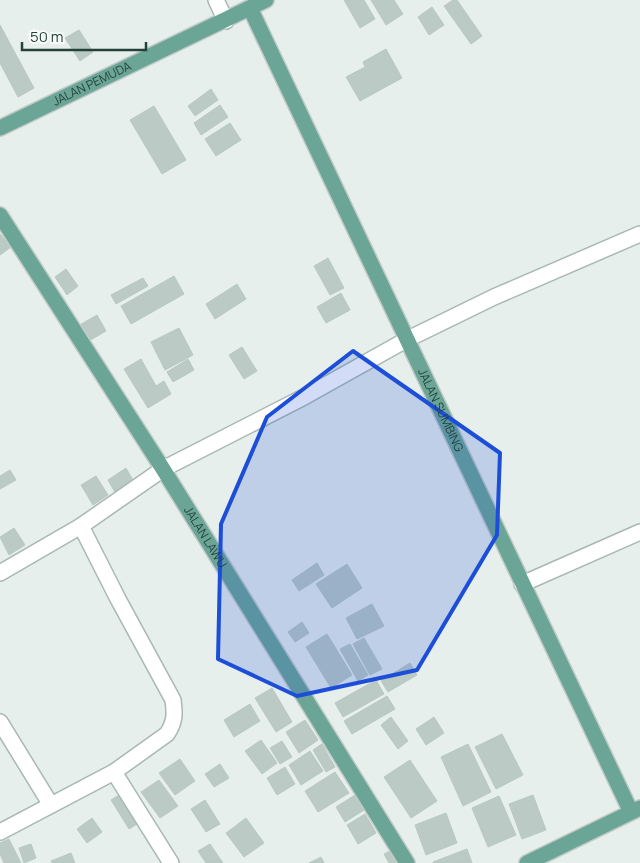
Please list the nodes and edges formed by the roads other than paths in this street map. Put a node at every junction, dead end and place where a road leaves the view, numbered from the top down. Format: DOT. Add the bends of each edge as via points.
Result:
graph roads {
  1 [pos="216,0"];
  2 [pos="266,0"];
  3 [pos="250,8"];
  4 [pos="226,21"];
  5 [pos="0,128"];
  6 [pos="0,215"];
  7 [pos="640,234"];
  8 [pos="406,340"];
  9 [pos="163,469"];
  10 [pos="85,522"];
  11 [pos="640,532"];
  12 [pos="0,573"];
  13 [pos="522,584"];
  14 [pos="0,722"];
  15 [pos="114,772"];
  16 [pos="51,805"];
  17 [pos="636,810"];
  18 [pos="0,832"];
  19 [pos="171,863"];
  20 [pos="407,863"];
  21 [pos="527,863"];
  1 -- 4 [label="street"];
  2 -- 3 [label="main road, JALAN PEMUDA"];
  3 -- 4 [label="main road, JALAN PEMUDA"];
  3 -- 8 [label="main road, JALAN SUMBING"];
  4 -- 5 [label="main road, JALAN PEMUDA"];
  6 -- 9 [label="main road, JALAN LAWU"];
  7 -- 8 [label="street" via="494,297"];
  8 -- 9 [label="street" via="304,397"];
  8 -- 13 [label="main road, JALAN SUMBING"];
  9 -- 10 [label="street"];
  9 -- 20 [label="main road, JALAN LAWU"];
  10 -- 12 [label="street"];
  10 -- 15 [label="street" via="118,599 173,700 175,713 167,734"];
  11 -- 13 [label="street"];
  13 -- 17 [label="main road, JALAN SUMBING"];
  14 -- 16 [label="street"];
  15 -- 16 [label="street"];
  15 -- 19 [label="street"];
  16 -- 18 [label="street"];
  17 -- 21 [label="main road"];
}
